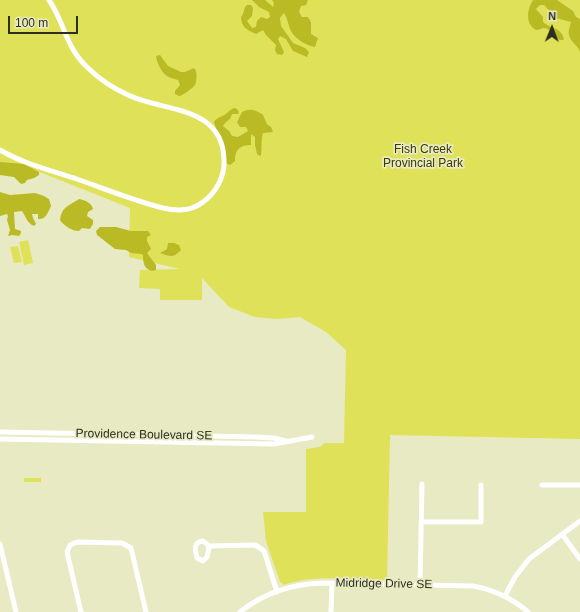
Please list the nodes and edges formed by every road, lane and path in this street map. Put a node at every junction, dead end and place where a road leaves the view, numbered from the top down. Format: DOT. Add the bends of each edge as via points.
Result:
graph roads {
  1 [pos="50,0"];
  2 [pos="0,150"];
  3 [pos="0,432"];
  4 [pos="312,437"];
  5 [pos="0,439"];
  6 [pos="287,441"];
  7 [pos="422,484"];
  8 [pos="542,485"];
  9 [pos="481,486"];
  10 [pos="580,486"];
  11 [pos="580,521"];
  12 [pos="422,522"];
  13 [pos="562,534"];
  14 [pos="0,544"];
  15 [pos="208,546"];
  16 [pos="580,559"];
  17 [pos="332,583"];
  18 [pos="420,585"];
  19 [pos="277,592"];
  20 [pos="505,596"];
  21 [pos="16,612"];
  22 [pos="81,612"];
  23 [pos="146,612"];
  24 [pos="240,612"];
  25 [pos="331,612"];
  26 [pos="528,612"];
  1 -- 2 [label="street" via="74,52 88,68 116,89 134,98 193,114 213,129 223,150 223,172 205,201 189,208 175,209 153,205"];
  3 -- 6 [label="street, Providence Boulevard SE" via="255,437"];
  4 -- 6 [label="street, Providence Boulevard SE"];
  5 -- 6 [label="street, Providence Boulevard SE" via="274,444"];
  7 -- 12 [label="street"];
  8 -- 10 [label="street"];
  9 -- 12 [label="street" via="480,522"];
  11 -- 13 [label="street"];
  12 -- 18 [label="street"];
  13 -- 16 [label="street"];
  13 -- 20 [label="street" via="522,567"];
  14 -- 21 [label="street"];
  15 -- 19 [label="street" via="255,545 260,548 264,551"];
  17 -- 18 [label="street, Midridge Drive SE"];
  17 -- 19 [label="street, Midridge Drive SE" via="303,585"];
  17 -- 25 [label="street"];
  18 -- 20 [label="street, Midridge Drive SE" via="473,586"];
  19 -- 24 [label="street, Midridge Drive SE" via="256,601"];
  20 -- 26 [label="street, Midridge Drive SE"];
  22 -- 23 [label="street" via="67,552 70,545 77,542 122,543 131,548"];
}
